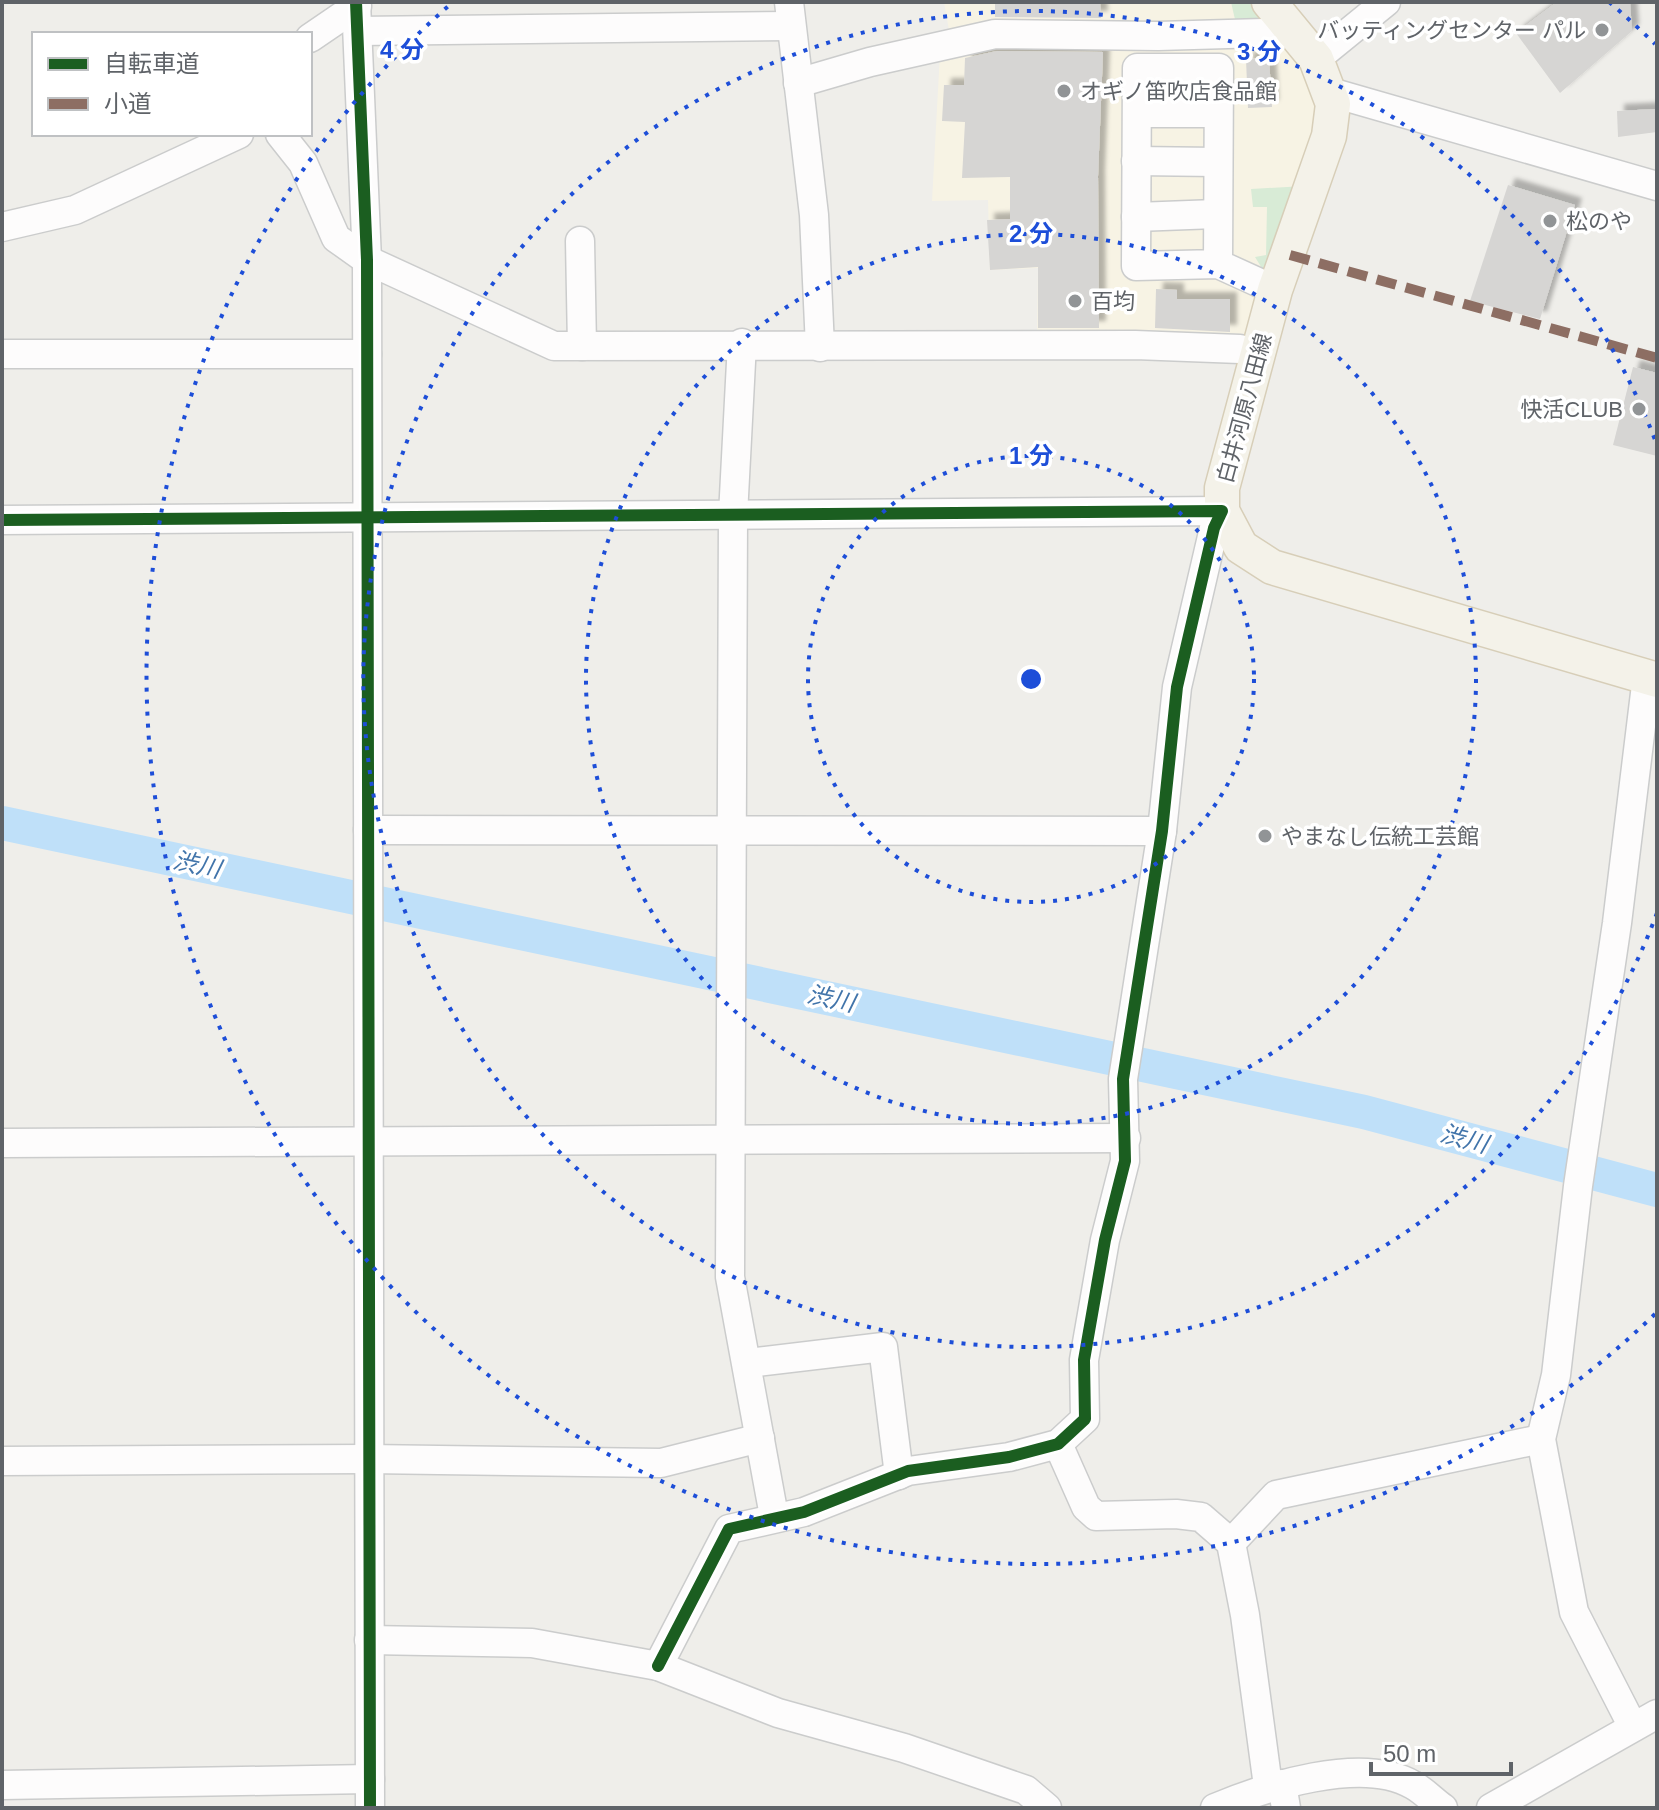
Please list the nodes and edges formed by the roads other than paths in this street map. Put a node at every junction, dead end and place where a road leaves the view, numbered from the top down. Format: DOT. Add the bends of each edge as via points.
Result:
graph roads {
  1 [pos="1269,2"];
  2 [pos="1386,2"];
  3 [pos="357,13"];
  4 [pos="790,14"];
  5 [pos="1295,32"];
  6 [pos="312,37"];
  7 [pos="1316,59"];
  8 [pos="798,83"];
  9 [pos="1330,92"];
  10 [pos="1138,113"];
  11 [pos="1218,113"];
  12 [pos="235,136"];
  13 [pos="282,136"];
  14 [pos="1136,161"];
  15 [pos="1217,162"];
  16 [pos="1657,186"];
  17 [pos="1216,214"];
  18 [pos="1136,217"];
  19 [pos="2,227"];
  20 [pos="580,241"];
  21 [pos="367,260"];
  22 [pos="1218,264"];
  23 [pos="1275,290"];
  24 [pos="742,343"];
  25 [pos="582,346"];
  26 [pos="820,347"];
  27 [pos="2,354"];
  28 [pos="367,354"];
  29 [pos="1259,354"];
  30 [pos="1222,511"];
  31 [pos="733,515"];
  32 [pos="368,519"];
  33 [pos="2,520"];
  34 [pos="1652,679"];
  35 [pos="368,830"];
  36 [pos="729,831"];
  37 [pos="1162,831"];
  38 [pos="1126,1138"];
  39 [pos="367,1139"];
  40 [pos="731,1140"];
  41 [pos="2,1143"];
  42 [pos="748,1363"];
  43 [pos="760,1438"];
  44 [pos="1541,1439"];
  45 [pos="1058,1444"];
  46 [pos="368,1459"];
  47 [pos="2,1461"];
  48 [pos="899,1475"];
  49 [pos="774,1516"];
  50 [pos="1231,1543"];
  51 [pos="369,1640"];
  52 [pos="658,1666"];
  53 [pos="1645,1720"];
  54 [pos="370,1779"];
  55 [pos="2,1785"];
  56 [pos="1278,1793"];
  57 [pos="370,1808"];
  58 [pos="1047,1808"];
  59 [pos="1215,1808"];
  60 [pos="1443,1808"];
  61 [pos="1491,1808"];
  1 -- 5 [label="main road, 白井河原八田線"];
  2 -- 7 [label="street"];
  3 -- 4 [label="street"];
  3 -- 6 [label="street"];
  3 -- 21 [label="street"];
  4 -- 8 [label="street"];
  5 -- 7 [label="main road, 白井河原八田線"];
  5 -- 8 [label="street" via="995,34"];
  7 -- 9 [label="main road, 白井河原八田線"];
  8 -- 26 [label="street" via="814,215"];
  9 -- 16 [label="street"];
  9 -- 23 [label="main road, 白井河原八田線" via="1329,136"];
  10 -- 11 [label="street"];
  10 -- 11 [label="street" via="1137,68 1219,68"];
  10 -- 14 [label="street"];
  11 -- 15 [label="street"];
  12 -- 19 [label="street" via="75,210"];
  13 -- 21 [label="street" via="303,163 336,238"];
  14 -- 15 [label="street"];
  14 -- 18 [label="street"];
  15 -- 17 [label="street"];
  17 -- 18 [label="street"];
  17 -- 22 [label="street"];
  18 -- 22 [label="street" via="1136,266"];
  20 -- 25 [label="street"];
  21 -- 25 [label="street" via="512,330 554,346"];
  21 -- 28 [label="street"];
  22 -- 23 [label="street"];
  23 -- 29 [label="main road, 白井河原八田線"];
  24 -- 25 [label="street"];
  24 -- 26 [label="street"];
  24 -- 31 [label="street"];
  26 -- 29 [label="street" via="1191,346"];
  27 -- 28 [label="street"];
  28 -- 32 [label="street"];
  29 -- 30 [label="main road, 白井河原八田線" via="1225,465"];
  30 -- 31 [label="street"];
  30 -- 34 [label="main road, 白井河原八田線" via="1241,547 1272,567"];
  30 -- 37 [label="street" via="1177,687"];
  31 -- 32 [label="street"];
  31 -- 36 [label="street"];
  32 -- 33 [label="street"];
  32 -- 35 [label="street"];
  34 -- 44 [label="street" via="1583,1149 1556,1375"];
  35 -- 36 [label="street"];
  35 -- 39 [label="street"];
  36 -- 37 [label="street"];
  36 -- 40 [label="street"];
  37 -- 38 [label="street" via="1123,1079"];
  38 -- 40 [label="street"];
  38 -- 45 [label="street" via="1084,1360 1085,1419"];
  39 -- 40 [label="street"];
  39 -- 41 [label="street"];
  39 -- 46 [label="street"];
  40 -- 42 [label="street" via="730,1277"];
  42 -- 43 [label="street"];
  42 -- 48 [label="street" via="883,1347"];
  43 -- 46 [label="street" via="661,1463"];
  43 -- 49 [label="street"];
  44 -- 50 [label="street" via="1276,1495"];
  44 -- 53 [label="street" via="1574,1612"];
  45 -- 48 [label="street"];
  45 -- 50 [label="street" via="1086,1507 1096,1516 1201,1517"];
  46 -- 47 [label="street"];
  46 -- 51 [label="street"];
  48 -- 49 [label="street" via="804,1512"];
  49 -- 52 [label="street" via="729,1529"];
  50 -- 56 [label="street"];
  51 -- 52 [label="street" via="532,1643"];
  51 -- 54 [label="street"];
  52 -- 58 [label="street" via="778,1713 1013,1785"];
  53 -- 61 [label="street"];
  54 -- 55 [label="street"];
  54 -- 57 [label="street"];
  56 -- 59 [label="street"];
  56 -- 60 [label="street" via="1315,1777 1380,1774 1412,1784"];
}
